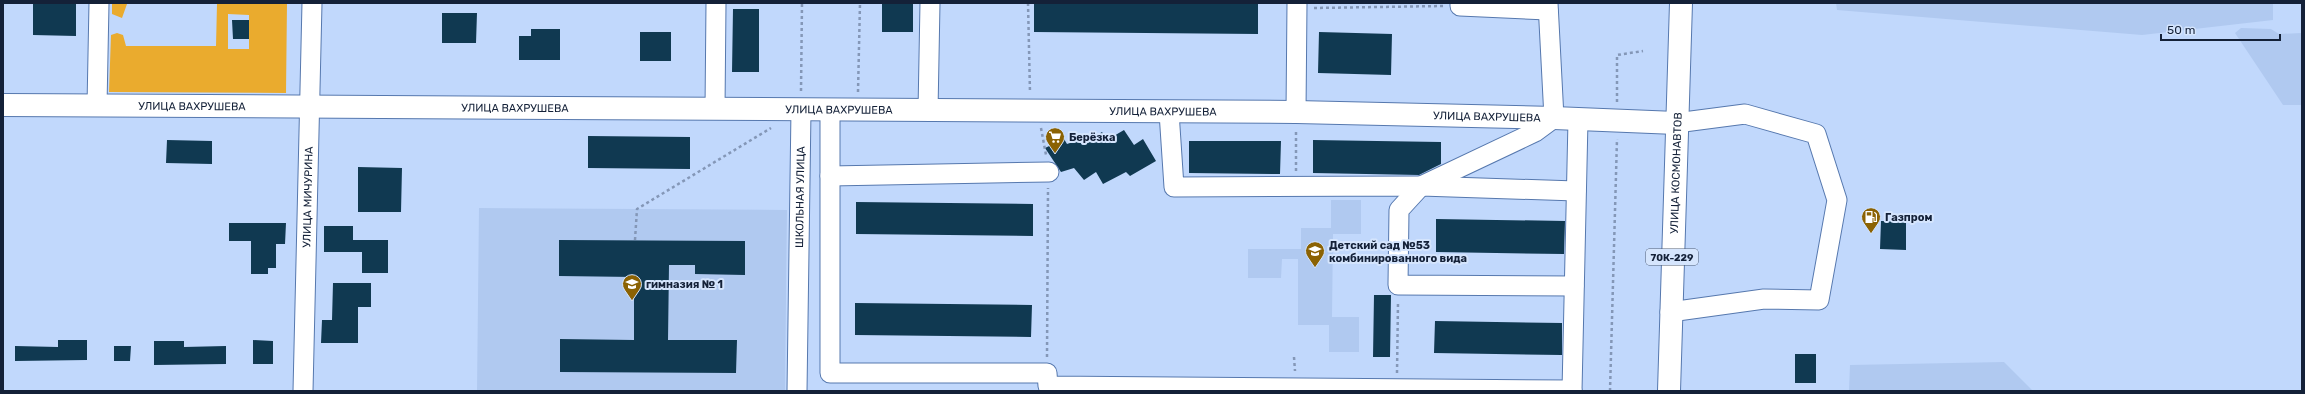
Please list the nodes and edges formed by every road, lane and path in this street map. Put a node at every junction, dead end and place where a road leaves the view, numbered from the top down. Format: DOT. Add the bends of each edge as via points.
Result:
graph roads {
  1 [pos="98,3"];
  2 [pos="312,3"];
  3 [pos="716,3"];
  4 [pos="802,3"];
  5 [pos="860,3"];
  6 [pos="930,3"];
  7 [pos="1681,3"];
  8 [pos="1460,4"];
  9 [pos="1297,5"];
  10 [pos="1548,6"];
  11 [pos="1642,51"];
  12 [pos="3,105"];
  13 [pos="97,106"];
  14 [pos="308,106"];
  15 [pos="715,109"];
  16 [pos="801,110"];
  17 [pos="830,110"];
  18 [pos="858,110"];
  19 [pos="928,111"];
  20 [pos="1169,112"];
  21 [pos="1296,112"];
  22 [pos="1554,118"];
  23 [pos="1578,120"];
  24 [pos="1617,120"];
  25 [pos="1676,123"];
  26 [pos="775,126"];
  27 [pos="1049,172"];
  28 [pos="830,176"];
  29 [pos="1295,186"];
  30 [pos="1421,186"];
  31 [pos="1576,191"];
  32 [pos="635,240"];
  33 [pos="1398,285"];
  34 [pos="1574,286"];
  35 [pos="1670,312"];
  36 [pos="1397,389"];
  37 [pos="303,391"];
  38 [pos="798,391"];
  39 [pos="1572,391"];
  40 [pos="1610,391"];
  41 [pos="1669,391"];
  1 -- 13 [label="street"];
  2 -- 14 [label="street, УЛИЦА МИЧУРИНА"];
  3 -- 15 [label="street"];
  4 -- 16 [label="path"];
  5 -- 18 [label="path"];
  6 -- 19 [label="street"];
  7 -- 25 [label="main road, УЛИЦА КОСМОНАВТОВ / 70К-229"];
  8 -- 9 [label="path"];
  8 -- 10 [label="street"];
  9 -- 21 [label="street"];
  10 -- 22 [label="street"];
  11 -- 24 [label="path" via="1617,55"];
  12 -- 13 [label="main road, УЛИЦА ВАХРУШЕВА"];
  13 -- 14 [label="main road, УЛИЦА ВАХРУШЕВА"];
  14 -- 15 [label="main road, УЛИЦА ВАХРУШЕВА"];
  14 -- 37 [label="street, УЛИЦА МИЧУРИНА"];
  15 -- 16 [label="main road, УЛИЦА ВАХРУШЕВА"];
  16 -- 17 [label="main road, УЛИЦА ВАХРУШЕВА"];
  16 -- 38 [label="street, ШКОЛЬНАЯ УЛИЦА"];
  17 -- 18 [label="main road, УЛИЦА ВАХРУШЕВА"];
  17 -- 28 [label="street"];
  18 -- 19 [label="main road, УЛИЦА ВАХРУШЕВА"];
  19 -- 20 [label="main road, УЛИЦА ВАХРУШЕВА"];
  20 -- 21 [label="main road, УЛИЦА ВАХРУШЕВА"];
  20 -- 29 [label="street" via="1174,187"];
  21 -- 22 [label="main road, УЛИЦА ВАХРУШЕВА"];
  21 -- 29 [label="path"];
  22 -- 23 [label="main road, УЛИЦА ВАХРУШЕВА"];
  22 -- 30 [label="street" via="1535,132"];
  23 -- 24 [label="main road, УЛИЦА ВАХРУШЕВА"];
  23 -- 31 [label="street"];
  24 -- 25 [label="main road, УЛИЦА ВАХРУШЕВА"];
  24 -- 40 [label="path"];
  25 -- 35 [label="main road, УЛИЦА КОСМОНАВТОВ / 70К-229"];
  25 -- 35 [label="street" via="1745,114 1816,134 1836,200 1819,300 1764,299"];
  26 -- 32 [label="path" via="637,209"];
  27 -- 28 [label="street"];
  28 -- 36 [label="street" via="830,373 1047,373 1048,386"];
  29 -- 30 [label="street"];
  30 -- 31 [label="street"];
  30 -- 33 [label="street" via="1399,210"];
  31 -- 34 [label="street"];
  33 -- 34 [label="street"];
  33 -- 36 [label="path"];
  34 -- 39 [label="street"];
  35 -- 41 [label="main road, УЛИЦА КОСМОНАВТОВ / 70К-229"];
  36 -- 39 [label="street"];
}
